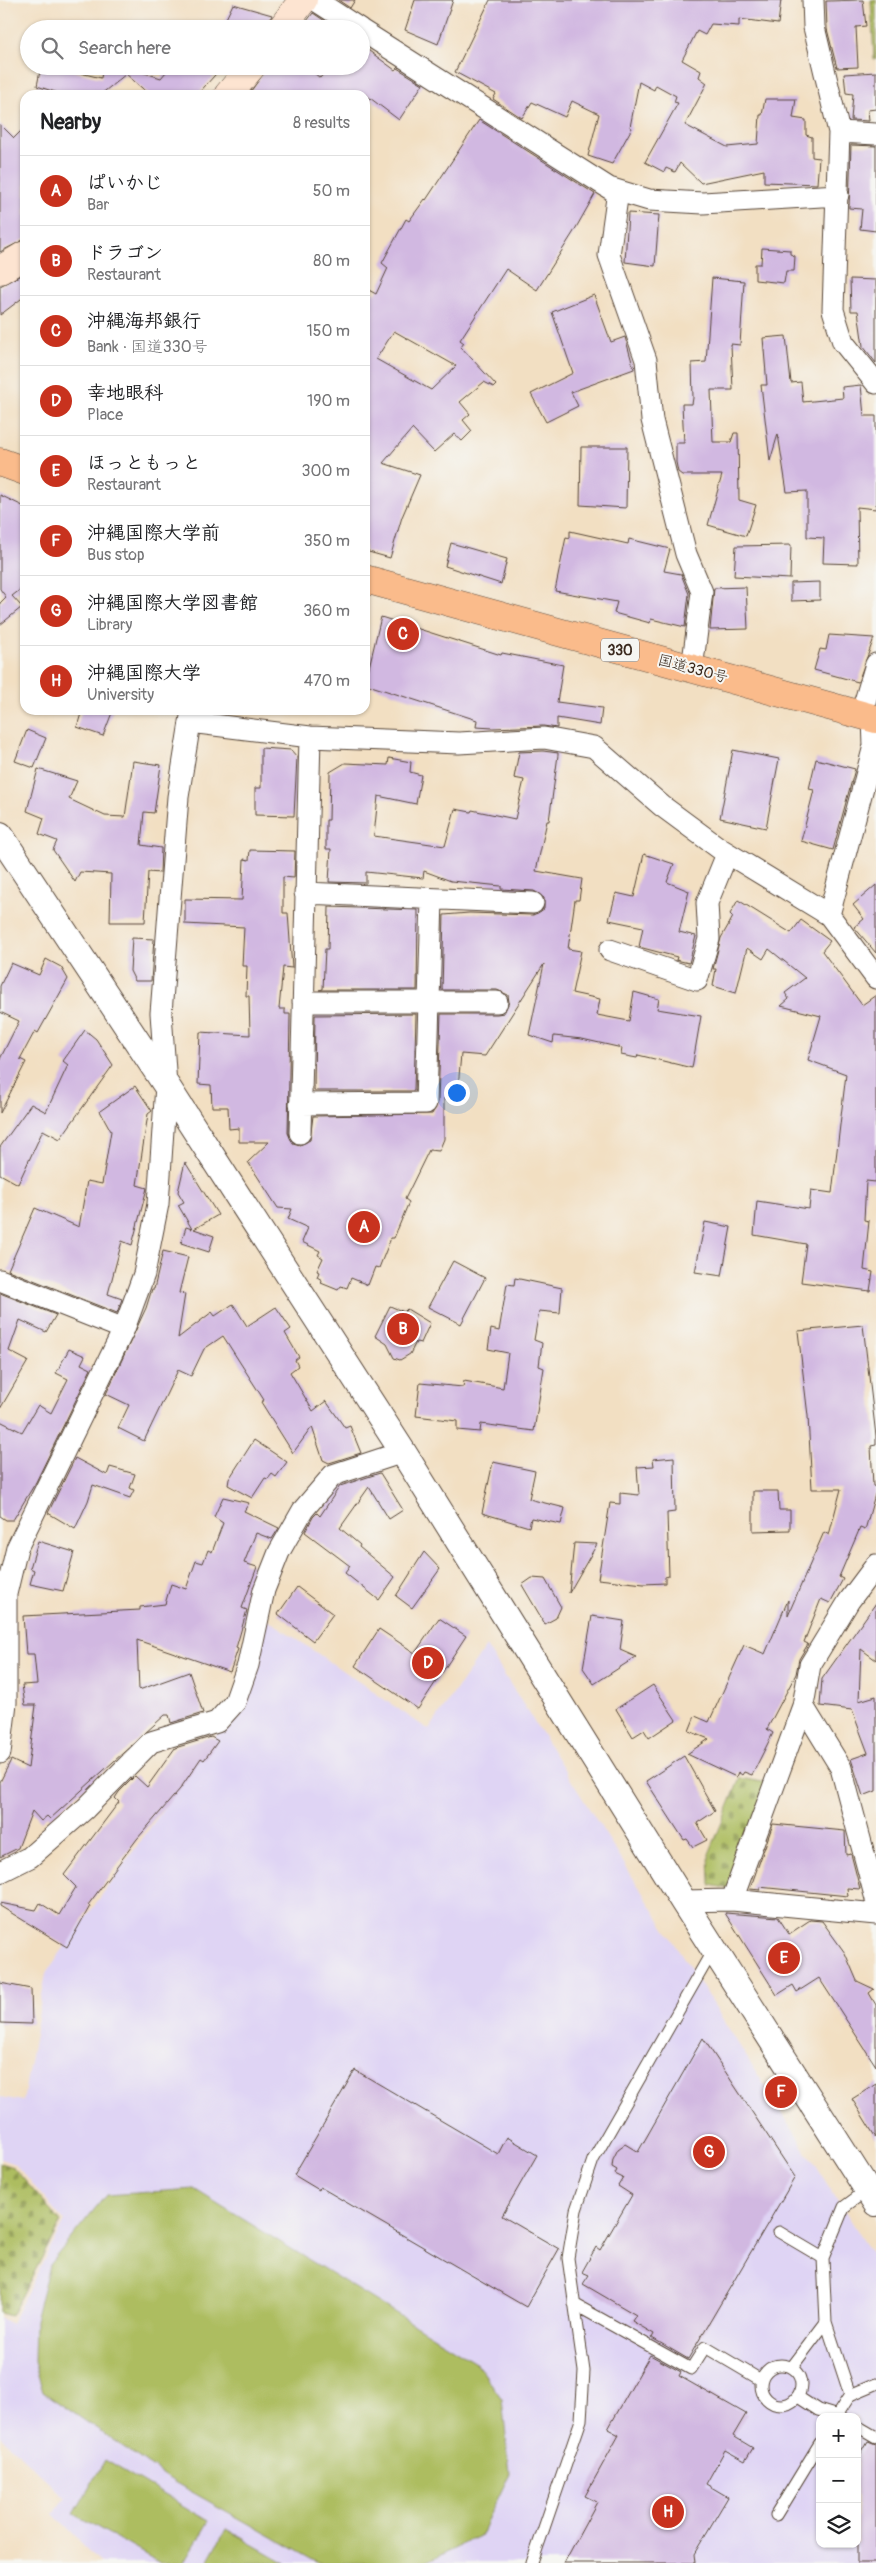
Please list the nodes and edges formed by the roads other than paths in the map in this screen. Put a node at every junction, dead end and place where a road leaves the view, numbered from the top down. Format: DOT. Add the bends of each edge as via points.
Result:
graph roads {
  1 [pos="303,0"];
  2 [pos="315,0"];
  3 [pos="813,0"];
  4 [pos="288,20"];
  5 [pos="346,20"];
  6 [pos="370,35"];
  7 [pos="245,75"];
  8 [pos="232,90"];
  9 [pos="839,132"];
  10 [pos="876,134"];
  11 [pos="618,190"];
  12 [pos="838,195"];
  13 [pos="20,258"];
  14 [pos="0,270"];
  15 [pos="876,383"];
  16 [pos="0,462"];
  17 [pos="20,469"];
  18 [pos="370,580"];
  19 [pos="876,664"];
  20 [pos="692,669"];
  21 [pos="191,716"];
  22 [pos="870,717"];
  23 [pos="310,737"];
  24 [pos="0,835"];
  25 [pos="727,854"];
  26 [pos="306,893"];
  27 [pos="432,899"];
  28 [pos="533,903"];
  29 [pos="829,915"];
  30 [pos="610,950"];
  31 [pos="876,978"];
  32 [pos="303,1002"];
  33 [pos="428,1002"];
  34 [pos="497,1002"];
  35 [pos="166,1085"];
  36 [pos="300,1104"];
  37 [pos="300,1134"];
  38 [pos="0,1280"];
  39 [pos="124,1329"];
  40 [pos="403,1452"];
  41 [pos="8,1554"];
  42 [pos="876,1565"];
  43 [pos="803,1706"];
  44 [pos="0,1753"];
  45 [pos="0,1872"];
  46 [pos="876,1898"];
  47 [pos="683,1900"];
  48 [pos="732,1900"];
  49 [pos="876,1914"];
  50 [pos="714,1948"];
  51 [pos="872,2196"];
  52 [pos="779,2232"];
  53 [pos="823,2258"];
  54 [pos="574,2304"];
  55 [pos="826,2322"];
  56 [pos="792,2367"];
  57 [pos="761,2380"];
  58 [pos="876,2384"];
  59 [pos="850,2395"];
  60 [pos="798,2397"];
  61 [pos="828,2413"];
  62 [pos="840,2413"];
  63 [pos="861,2428"];
  64 [pos="876,2437"];
  65 [pos="816,2449"];
  66 [pos="776,2514"];
  67 [pos="532,2563"];
  1 -- 4 [label="main road"];
  2 -- 5 [label="street"];
  3 -- 9 [label="street" via="814,27"];
  6 -- 11 [label="street" via="609,188"];
  7 -- 8 [label="main road"];
  9 -- 10 [label="street"];
  9 -- 12 [label="street"];
  11 -- 12 [label="street" via="649,200 703,203"];
  11 -- 20 [label="street" via="609,255 646,360 652,420 686,554 702,592"];
  12 -- 15 [label="street" via="833,310 843,342"];
  13 -- 14 [label="main road"];
  16 -- 17 [label="highway"];
  18 -- 20 [label="highway, 国道330号 / 330"];
  19 -- 22 [label="street"];
  20 -- 22 [label="highway, 国道330号 / 330"];
  21 -- 23 [label="street"];
  21 -- 35 [label="street" via="178,798 161,1013"];
  22 -- 29 [label="street" via="874,746"];
  23 -- 25 [label="street" via="459,743 544,738 594,747 662,806"];
  23 -- 26 [label="street"];
  24 -- 35 [label="street"];
  25 -- 29 [label="street"];
  25 -- 30 [label="street" via="707,903 709,939 697,980"];
  26 -- 27 [label="street"];
  26 -- 32 [label="street"];
  27 -- 28 [label="street"];
  27 -- 33 [label="street"];
  29 -- 31 [label="street"];
  32 -- 33 [label="street"];
  32 -- 36 [label="street"];
  33 -- 34 [label="street"];
  33 -- 36 [label="street" via="426,1103"];
  35 -- 39 [label="street" via="158,1204 144,1274"];
  35 -- 40 [label="street"];
  36 -- 37 [label="street"];
  38 -- 39 [label="street"];
  39 -- 41 [label="street"];
  40 -- 45 [label="street" via="333,1474 303,1510 264,1590 248,1665 235,1702 217,1722 151,1742 86,1808 30,1857"];
  40 -- 47 [label="street"];
  41 -- 44 [label="street" via="6,1703"];
  42 -- 43 [label="street" via="849,1601 810,1665"];
  43 -- 46 [label="street" via="841,1768"];
  43 -- 48 [label="street"];
  47 -- 48 [label="street"];
  47 -- 50 [label="street"];
  48 -- 49 [label="street"];
  50 -- 51 [label="street"];
  50 -- 54 [label="lane" via="593,2160 576,2210 568,2258"];
  51 -- 53 [label="lane" via="844,2207"];
  52 -- 53 [label="lane"];
  53 -- 55 [label="lane"];
  54 -- 57 [label="lane" via="692,2369 705,2347"];
  54 -- 67 [label="lane" via="584,2371 581,2420"];
  55 -- 56 [label="lane"];
  55 -- 59 [label="lane"];
  56 -- 57 [label="lane" via="783,2363 770,2368"];
  56 -- 60 [label="lane" via="800,2376 802,2387"];
  57 -- 60 [label="lane" via="762,2392 770,2403 783,2405"];
  58 -- 59 [label="lane"];
  59 -- 62 [label="lane"];
  60 -- 61 [label="lane"];
  63 -- 64 [label="lane"];
  65 -- 66 [label="lane"];
}
